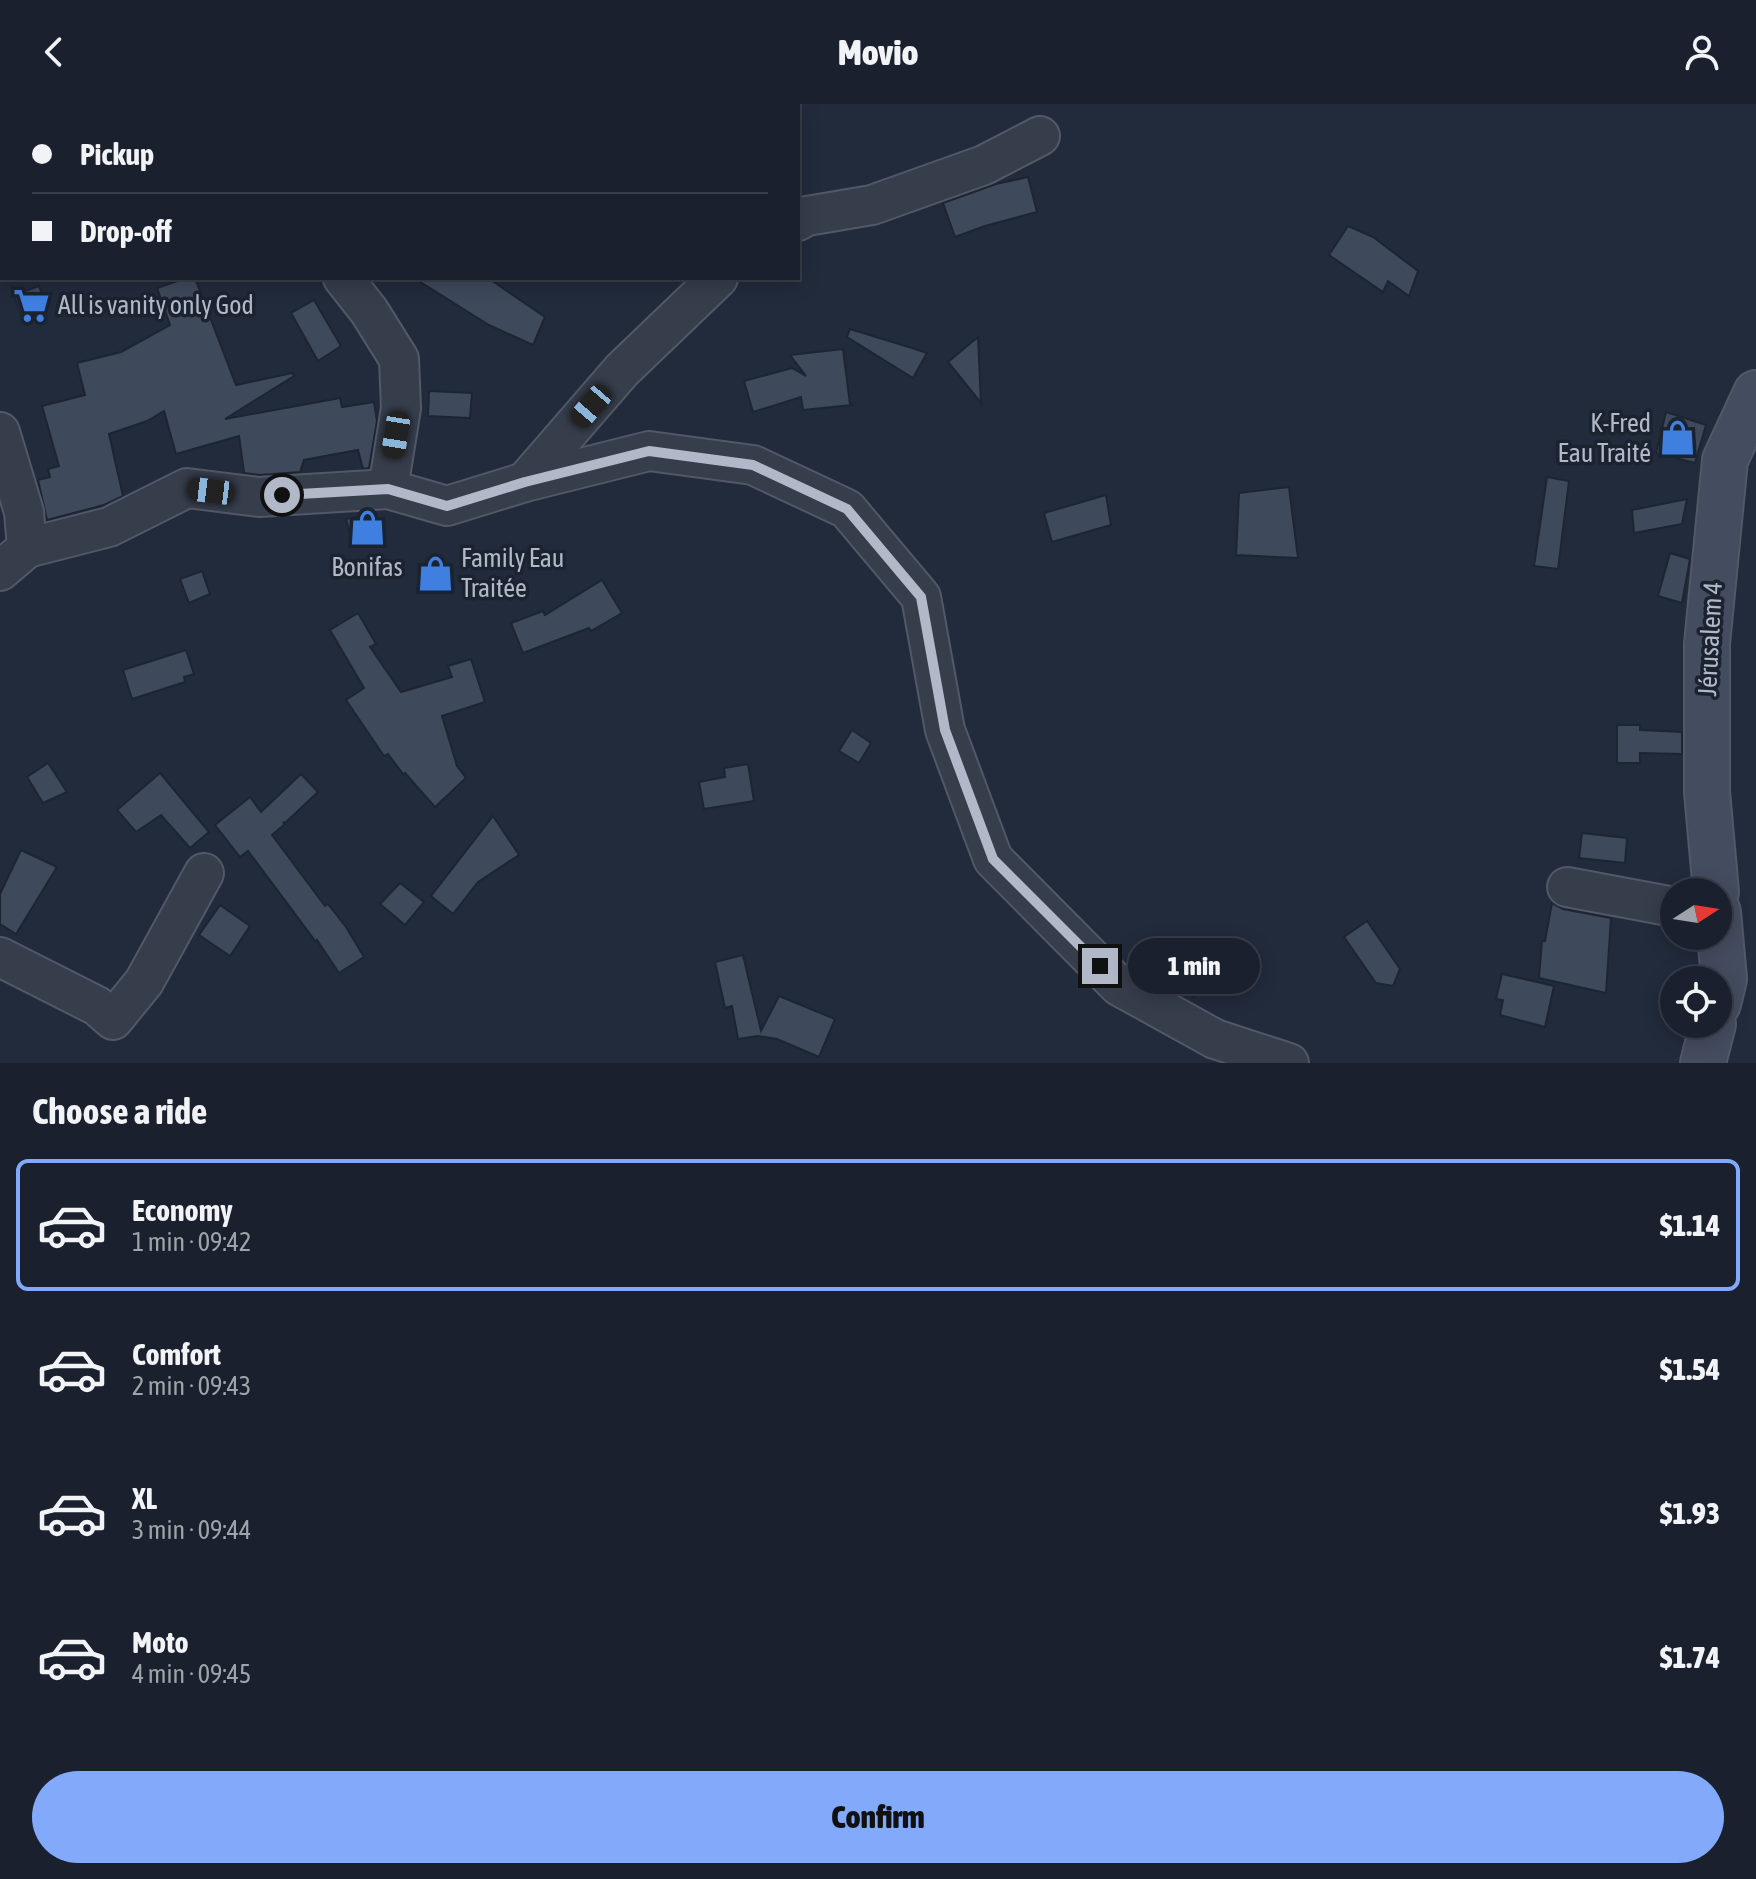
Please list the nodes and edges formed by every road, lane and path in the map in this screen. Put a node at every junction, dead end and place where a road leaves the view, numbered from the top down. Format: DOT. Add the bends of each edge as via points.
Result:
graph roads {
  1 [pos="1040,136"];
  2 [pos="802,211"];
  3 [pos="345,280"];
  4 [pos="716,280"];
  5 [pos="1756,393"];
  6 [pos="0,432"];
  7 [pos="525,482"];
  8 [pos="388,489"];
  9 [pos="14,560"];
  10 [pos="204,873"];
  11 [pos="1715,878"];
  12 [pos="1567,887"];
  13 [pos="1660,904"];
  14 [pos="0,957"];
  15 [pos="1709,1038"];
  16 [pos="1289,1063"];
  17 [pos="1703,1063"];
  1 -- 2 [label="street" via="984,165 872,205 807,216"];
  3 -- 8 [label="street" via="399,359 401,408"];
  4 -- 7 [label="street" via="622,370"];
  5 -- 11 [label="street, Jérusalem 4" via="1725,460 1707,644 1707,792"];
  6 -- 9 [label="street" via="24,512"];
  7 -- 8 [label="street" via="447,506"];
  7 -- 16 [label="street" via="649,451 753,465 847,509 921,597 945,730 993,859 1119,986 1215,1039"];
  8 -- 9 [label="street" via="259,497 187,488 109,527"];
  10 -- 14 [label="street" via="144,982 113,1020 97,1006"];
  12 -- 13 [label="street"];
  15 -- 17 [label="street"];
}
